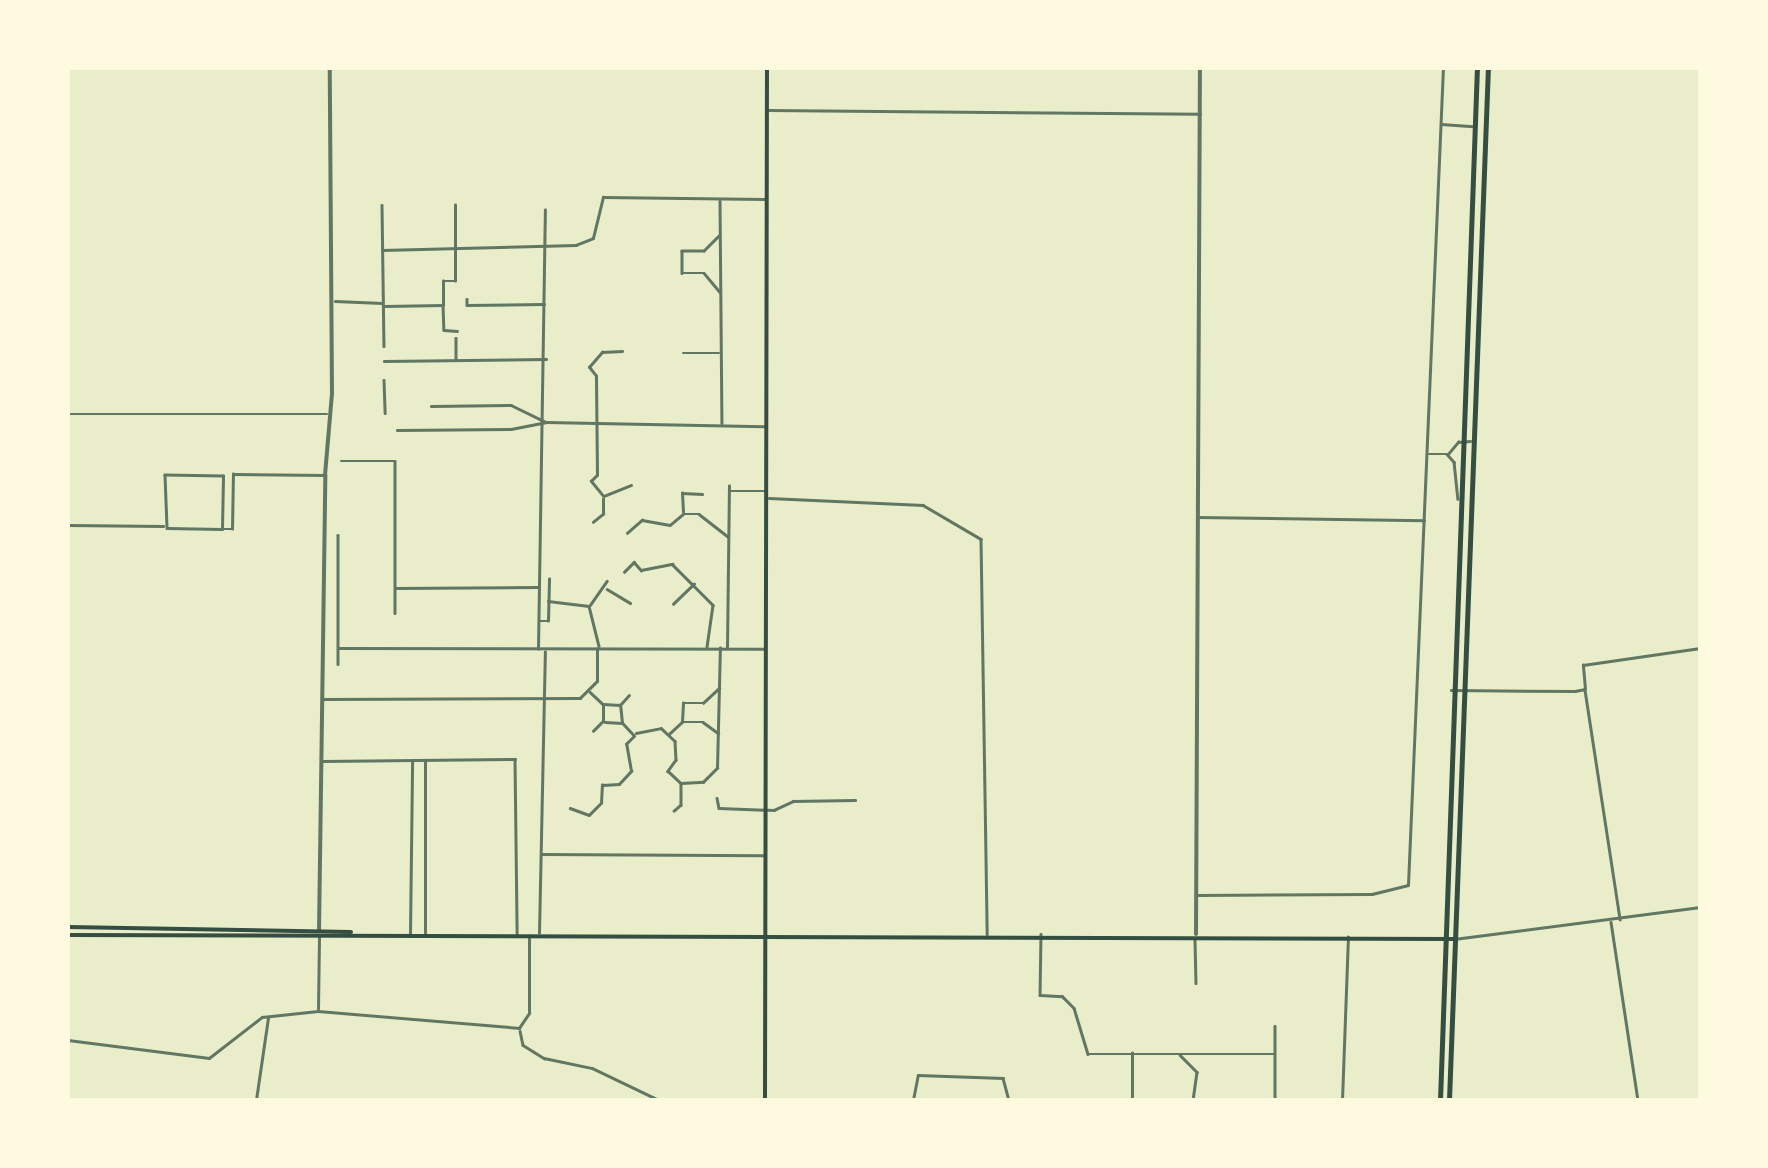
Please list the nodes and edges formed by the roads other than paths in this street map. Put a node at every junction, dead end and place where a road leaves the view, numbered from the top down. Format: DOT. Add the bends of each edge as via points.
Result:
graph roads {
  1 [pos="330,68"];
  2 [pos="766,68"];
  3 [pos="1200,68"];
  4 [pos="1443,68"];
  5 [pos="1477,68"];
  6 [pos="1488,68"];
  7 [pos="766,110"];
  8 [pos="1200,114"];
  9 [pos="1441,124"];
  10 [pos="1475,126"];
  11 [pos="720,199"];
  12 [pos="766,199"];
  13 [pos="382,205"];
  14 [pos="454,205"];
  15 [pos="545,210"];
  16 [pos="722,234"];
  17 [pos="546,247"];
  18 [pos="382,250"];
  19 [pos="455,250"];
  20 [pos="721,293"];
  21 [pos="467,299"];
  22 [pos="333,302"];
  23 [pos="383,304"];
  24 [pos="546,304"];
  25 [pos="443,305"];
  26 [pos="456,331"];
  27 [pos="456,338"];
  28 [pos="384,346"];
  29 [pos="622,352"];
  30 [pos="684,352"];
  31 [pos="721,354"];
  32 [pos="456,360"];
  33 [pos="546,360"];
  34 [pos="384,361"];
  35 [pos="384,380"];
  36 [pos="431,406"];
  37 [pos="384,413"];
  38 [pos="68,414"];
  39 [pos="327,414"];
  40 [pos="546,422"];
  41 [pos="597,422"];
  42 [pos="722,424"];
  43 [pos="766,426"];
  44 [pos="397,430"];
  45 [pos="1460,441"];
  46 [pos="1470,441"];
  47 [pos="1428,454"];
  48 [pos="1447,454"];
  49 [pos="340,462"];
  50 [pos="325,475"];
  51 [pos="631,485"];
  52 [pos="766,491"];
  53 [pos="702,494"];
  54 [pos="603,496"];
  55 [pos="766,498"];
  56 [pos="1458,499"];
  57 [pos="683,514"];
  58 [pos="1198,517"];
  59 [pos="1425,520"];
  60 [pos="592,522"];
  61 [pos="68,526"];
  62 [pos="164,526"];
  63 [pos="222,529"];
  64 [pos="627,533"];
  65 [pos="338,535"];
  66 [pos="729,538"];
  67 [pos="624,572"];
  68 [pos="548,579"];
  69 [pos="607,581"];
  70 [pos="694,584"];
  71 [pos="538,587"];
  72 [pos="396,588"];
  73 [pos="605,589"];
  74 [pos="548,602"];
  75 [pos="630,603"];
  76 [pos="673,604"];
  77 [pos="589,606"];
  78 [pos="395,613"];
  79 [pos="538,621"];
  80 [pos="323,635"];
  81 [pos="338,635"];
  82 [pos="338,648"];
  83 [pos="598,648"];
  84 [pos="707,648"];
  85 [pos="720,648"];
  86 [pos="727,648"];
  87 [pos="1700,648"];
  88 [pos="538,649"];
  89 [pos="546,649"];
  90 [pos="766,649"];
  91 [pos="338,664"];
  92 [pos="720,688"];
  93 [pos="1585,688"];
  94 [pos="588,690"];
  95 [pos="1451,690"];
  96 [pos="1460,690"];
  97 [pos="629,695"];
  98 [pos="545,698"];
  99 [pos="322,700"];
  100 [pos="603,704"];
  101 [pos="620,705"];
  102 [pos="603,721"];
  103 [pos="682,722"];
  104 [pos="622,723"];
  105 [pos="592,731"];
  106 [pos="720,734"];
  107 [pos="668,735"];
  108 [pos="634,736"];
  109 [pos="412,760"];
  110 [pos="426,760"];
  111 [pos="322,761"];
  112 [pos="682,783"];
  113 [pos="717,798"];
  114 [pos="855,800"];
  115 [pos="570,808"];
  116 [pos="764,809"];
  117 [pos="674,811"];
  118 [pos="538,854"];
  119 [pos="764,854"];
  120 [pos="1197,895"];
  121 [pos="1700,907"];
  122 [pos="1620,919"];
  123 [pos="1610,920"];
  124 [pos="68,928"];
  125 [pos="319,928"];
  126 [pos="356,933"];
  127 [pos="517,934"];
  128 [pos="764,934"];
  129 [pos="987,934"];
  130 [pos="1041,934"];
  131 [pos="1196,934"];
  132 [pos="68,935"];
  133 [pos="410,935"];
  134 [pos="425,935"];
  135 [pos="529,935"];
  136 [pos="539,935"];
  137 [pos="320,936"];
  138 [pos="1348,937"];
  139 [pos="1444,939"];
  140 [pos="1454,939"];
  141 [pos="1196,983"];
  142 [pos="318,1011"];
  143 [pos="268,1014"];
  144 [pos="1275,1026"];
  145 [pos="519,1028"];
  146 [pos="68,1040"];
  147 [pos="1132,1053"];
  148 [pos="1178,1053"];
  149 [pos="1275,1054"];
  150 [pos="256,1100"];
  151 [pos="659,1100"];
  152 [pos="762,1100"];
  153 [pos="913,1100"];
  154 [pos="1009,1100"];
  155 [pos="1132,1100"];
  156 [pos="1193,1100"];
  157 [pos="1276,1100"];
  158 [pos="1342,1100"];
  159 [pos="1440,1100"];
  160 [pos="1449,1100"];
  161 [pos="1638,1100"];
  1 -- 22 [label="street"];
  2 -- 7 [label="main road"];
  3 -- 8 [label="street"];
  4 -- 9 [label="street"];
  5 -- 10 [label="main road"];
  6 -- 46 [label="main road"];
  7 -- 8 [label="street"];
  7 -- 12 [label="main road"];
  8 -- 58 [label="street"];
  9 -- 10 [label="street"];
  9 -- 47 [label="street"];
  10 -- 45 [label="main road"];
  11 -- 12 [label="street"];
  11 -- 16 [label="street"];
  11 -- 17 [label="street" via="603,198 593,238"];
  12 -- 43 [label="main road"];
  13 -- 18 [label="street"];
  14 -- 19 [label="street"];
  15 -- 17 [label="street"];
  16 -- 20 [label="street"];
  16 -- 20 [label="street" via="704,251 682,251 682,273 704,272"];
  17 -- 19 [label="street"];
  17 -- 24 [label="street"];
  18 -- 19 [label="street"];
  18 -- 23 [label="street"];
  19 -- 25 [label="street" via="456,281 443,281"];
  20 -- 31 [label="street"];
  21 -- 24 [label="street" via="468,305"];
  22 -- 23 [label="street"];
  22 -- 39 [label="street"];
  23 -- 25 [label="street"];
  23 -- 28 [label="street"];
  24 -- 33 [label="street"];
  25 -- 26 [label="street" via="444,330"];
  27 -- 32 [label="street"];
  29 -- 41 [label="street" via="602,352 589,367 596,376"];
  30 -- 31 [label="street"];
  31 -- 42 [label="street"];
  32 -- 33 [label="street"];
  32 -- 34 [label="street"];
  33 -- 40 [label="street"];
  35 -- 37 [label="street"];
  36 -- 40 [label="street" via="511,406"];
  38 -- 39 [label="street"];
  39 -- 50 [label="street"];
  40 -- 41 [label="street"];
  40 -- 44 [label="street" via="511,429"];
  40 -- 71 [label="street" via="539,436"];
  41 -- 42 [label="street"];
  41 -- 54 [label="street" via="597,475 591,481"];
  42 -- 43 [label="street"];
  43 -- 52 [label="main road"];
  45 -- 46 [label="street"];
  45 -- 48 [label="street"];
  45 -- 56 [label="main road"];
  46 -- 96 [label="main road"];
  47 -- 48 [label="street"];
  47 -- 59 [label="street"];
  48 -- 56 [label="street"];
  49 -- 72 [label="street" via="395,461"];
  50 -- 63 [label="street" via="233,474 232,529"];
  50 -- 80 [label="street"];
  51 -- 54 [label="street"];
  52 -- 55 [label="main road"];
  52 -- 66 [label="street" via="729,488"];
  53 -- 57 [label="street" via="682,494"];
  54 -- 60 [label="street" via="602,514"];
  55 -- 90 [label="main road"];
  55 -- 129 [label="street" via="922,506 981,539"];
  56 -- 95 [label="main road"];
  57 -- 64 [label="street" via="670,525 642,520"];
  57 -- 66 [label="street" via="706,517"];
  58 -- 59 [label="street"];
  58 -- 120 [label="street"];
  59 -- 120 [label="street" via="1407,888"];
  61 -- 62 [label="street"];
  62 -- 63 [label="street"];
  62 -- 63 [label="street" via="165,475 223,476"];
  65 -- 81 [label="street"];
  66 -- 86 [label="street"];
  67 -- 70 [label="street" via="634,562 641,570 672,564"];
  68 -- 74 [label="street"];
  69 -- 73 [label="street"];
  70 -- 76 [label="street"];
  70 -- 84 [label="street" via="713,605"];
  71 -- 72 [label="street"];
  71 -- 79 [label="street"];
  72 -- 78 [label="street"];
  73 -- 75 [label="street"];
  73 -- 77 [label="street"];
  74 -- 77 [label="street"];
  74 -- 79 [label="street" via="548,621"];
  77 -- 83 [label="street"];
  79 -- 88 [label="street"];
  80 -- 81 [label="street"];
  80 -- 99 [label="street"];
  81 -- 82 [label="street"];
  82 -- 88 [label="street"];
  82 -- 91 [label="street"];
  83 -- 84 [label="street"];
  83 -- 89 [label="street"];
  83 -- 94 [label="street" via="597,681"];
  84 -- 85 [label="street"];
  85 -- 86 [label="street"];
  85 -- 92 [label="street"];
  86 -- 90 [label="street"];
  87 -- 93 [label="street" via="1583,665"];
  88 -- 89 [label="street"];
  89 -- 98 [label="street"];
  90 -- 116 [label="main road"];
  92 -- 103 [label="street" via="703,703 683,702"];
  92 -- 106 [label="street"];
  93 -- 96 [label="street"];
  93 -- 122 [label="street"];
  94 -- 98 [label="street" via="580,698"];
  94 -- 100 [label="street"];
  95 -- 96 [label="street"];
  95 -- 139 [label="main road"];
  96 -- 140 [label="main road"];
  97 -- 101 [label="street"];
  98 -- 99 [label="street"];
  98 -- 118 [label="street"];
  99 -- 111 [label="street"];
  100 -- 101 [label="street"];
  100 -- 102 [label="street"];
  101 -- 104 [label="street"];
  102 -- 104 [label="street"];
  102 -- 105 [label="street"];
  103 -- 106 [label="street" via="703,722"];
  103 -- 107 [label="street"];
  104 -- 108 [label="street"];
  106 -- 112 [label="street" via="717,768 703,782"];
  107 -- 108 [label="street" via="640,729"];
  107 -- 112 [label="street" via="676,760 668,771"];
  108 -- 115 [label="street" via="626,744 631,771 619,784 602,785 601,803 588,815"];
  109 -- 110 [label="street"];
  109 -- 111 [label="street"];
  109 -- 133 [label="street"];
  110 -- 127 [label="street" via="516,763"];
  110 -- 134 [label="street"];
  111 -- 125 [label="street"];
  112 -- 117 [label="street" via="682,805"];
  113 -- 116 [label="street" via="719,808"];
  114 -- 116 [label="street"];
  116 -- 119 [label="main road"];
  118 -- 119 [label="street"];
  118 -- 136 [label="street"];
  119 -- 128 [label="main road"];
  120 -- 131 [label="street"];
  121 -- 122 [label="street"];
  122 -- 123 [label="street"];
  123 -- 140 [label="street"];
  123 -- 161 [label="street"];
  124 -- 125 [label="main road"];
  125 -- 126 [label="main road"];
  125 -- 137 [label="street"];
  126 -- 133 [label="main road"];
  126 -- 137 [label="main road"];
  127 -- 134 [label="main road"];
  127 -- 135 [label="main road"];
  128 -- 129 [label="main road"];
  128 -- 136 [label="main road"];
  128 -- 152 [label="main road"];
  129 -- 130 [label="main road"];
  130 -- 131 [label="main road"];
  130 -- 147 [label="street" via="1041,996 1062,996 1074,1008 1088,1054"];
  131 -- 138 [label="main road"];
  131 -- 141 [label="street"];
  132 -- 137 [label="main road"];
  133 -- 134 [label="main road"];
  135 -- 136 [label="main road"];
  135 -- 145 [label="street" via="529,1013"];
  137 -- 142 [label="street"];
  138 -- 139 [label="main road"];
  138 -- 158 [label="street"];
  139 -- 140 [label="main road"];
  139 -- 159 [label="main road"];
  140 -- 160 [label="main road"];
  142 -- 143 [label="street"];
  142 -- 145 [label="street"];
  143 -- 146 [label="street" via="213,1056"];
  143 -- 150 [label="street"];
  144 -- 149 [label="street"];
  145 -- 151 [label="street" via="522,1044"];
  147 -- 148 [label="street"];
  147 -- 155 [label="street"];
  148 -- 149 [label="street"];
  148 -- 156 [label="street" via="1198,1072"];
  149 -- 157 [label="street"];
  153 -- 154 [label="street" via="915,1077 932,1075 1003,1078"];
}
